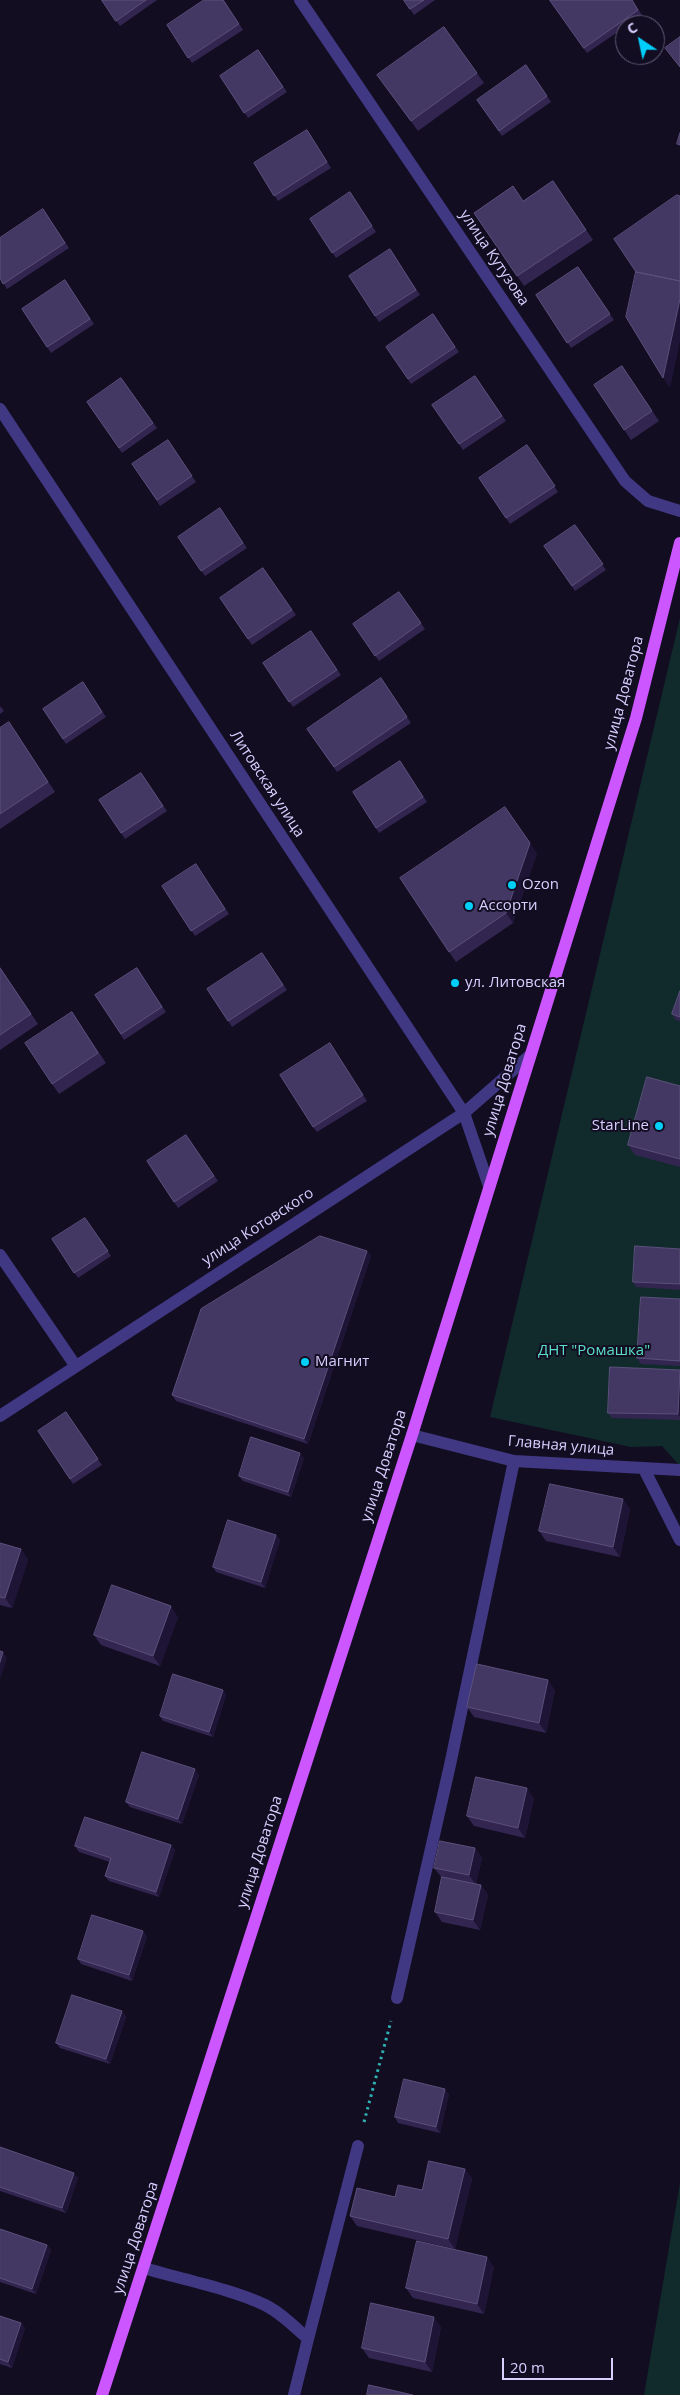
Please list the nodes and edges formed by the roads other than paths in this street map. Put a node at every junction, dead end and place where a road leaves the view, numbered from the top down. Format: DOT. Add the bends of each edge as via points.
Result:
graph roads {
  1 [pos="300,0"];
  2 [pos="0,409"];
  3 [pos="680,512"];
  4 [pos="680,543"];
  5 [pos="528,1057"];
  6 [pos="464,1113"];
  7 [pos="489,1186"];
  8 [pos="0,1255"];
  9 [pos="75,1365"];
  10 [pos="0,1416"];
  11 [pos="412,1435"];
  12 [pos="514,1460"];
  13 [pos="644,1470"];
  14 [pos="680,1470"];
  15 [pos="680,1540"];
  16 [pos="397,1998"];
  17 [pos="358,2146"];
  18 [pos="144,2268"];
  19 [pos="308,2338"];
  20 [pos="102,2395"];
  21 [pos="294,2395"];
  1 -- 3 [label="street, улица Кутузова" via="625,481 648,501"];
  2 -- 6 [label="street, Литовская улица"];
  4 -- 5 [label="main road, улица Доватора" via="636,718"];
  5 -- 6 [label="street, улица Котовского"];
  5 -- 7 [label="main road, улица Доватора"];
  6 -- 7 [label="street, Литовская улица"];
  6 -- 9 [label="street, улица Котовского"];
  7 -- 11 [label="main road, улица Доватора"];
  8 -- 9 [label="street"];
  9 -- 10 [label="street, улица Котовского"];
  11 -- 12 [label="street, Главная улица"];
  11 -- 18 [label="main road, улица Доватора"];
  12 -- 13 [label="street, Главная улица"];
  12 -- 16 [label="street"];
  13 -- 14 [label="street, Главная улица"];
  13 -- 15 [label="street"];
  17 -- 19 [label="street"];
  18 -- 19 [label="street" via="266,2306"];
  18 -- 20 [label="main road, улица Доватора"];
  19 -- 21 [label="street"];
}
